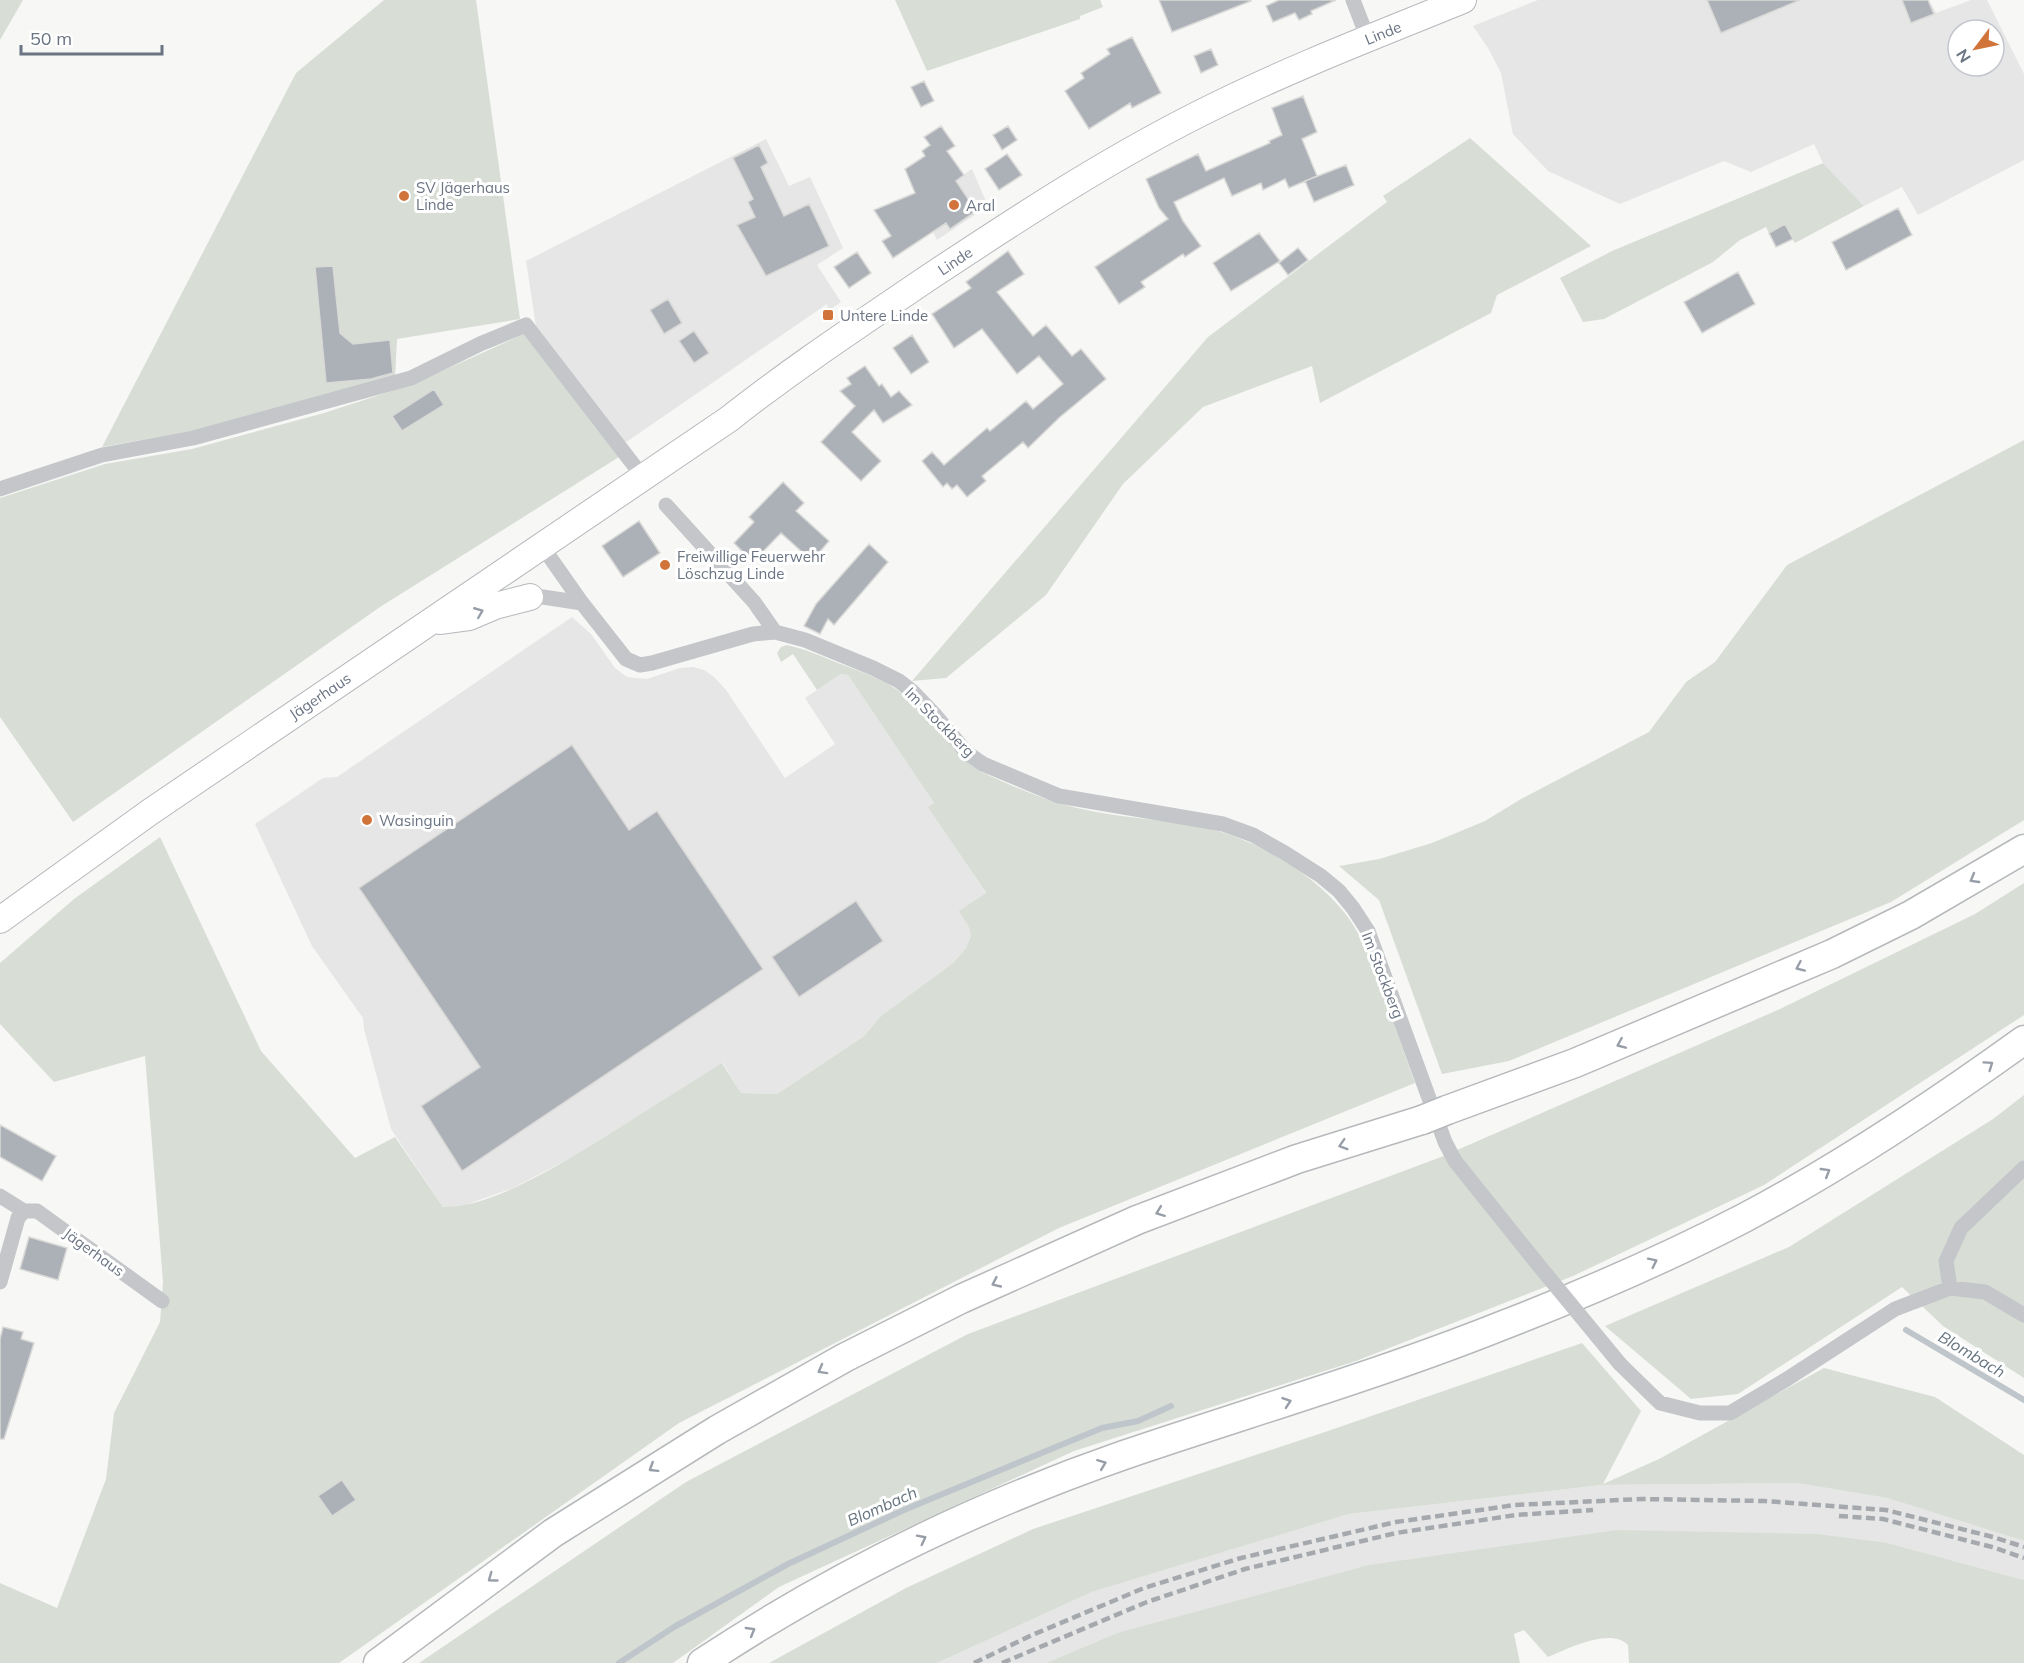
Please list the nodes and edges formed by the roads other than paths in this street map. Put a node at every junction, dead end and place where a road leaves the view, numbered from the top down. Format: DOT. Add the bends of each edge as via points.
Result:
graph roads {
  1 [pos="1353,0"];
  2 [pos="1463,0"];
  3 [pos="1368,39"];
  4 [pos="644,477"];
  5 [pos="0,489"];
  6 [pos="666,505"];
  7 [pos="542,546"];
  8 [pos="530,597"];
  9 [pos="582,603"];
  10 [pos="427,623"];
  11 [pos="775,632"];
  12 [pos="2024,849"];
  13 [pos="0,920"];
  14 [pos="2024,1040"];
  15 [pos="2024,1168"];
  16 [pos="0,1196"];
  17 [pos="24,1211"];
  18 [pos="0,1282"];
  19 [pos="1950,1288"];
  20 [pos="162,1301"];
  21 [pos="2024,1315"];
  22 [pos="378,1663"];
  23 [pos="702,1663"];
  1 -- 3 [label="street"];
  2 -- 3 [label="main road, Linde"];
  3 -- 4 [label="main road, Linde" via="1218,104 1079,180 872,317"];
  4 -- 5 [label="street" via="526,325 411,378 193,438 102,455"];
  4 -- 7 [label="main road, Jägerhaus"];
  6 -- 11 [label="street" via="754,602"];
  7 -- 9 [label="street, Im Stockberg"];
  7 -- 10 [label="main road, Jägerhaus"];
  8 -- 9 [label="street"];
  10 -- 8 [label="main road, one-way" via="469,616"];
  9 -- 11 [label="street, Im Stockberg" via="626,660 640,664 753,634"];
  10 -- 13 [label="main road, Jägerhaus" via="88,855"];
  11 -- 19 [label="street, Im Stockberg, bridge" via="805,640 899,681 967,753 983,764 1059,796 1223,824 1253,835 1322,876 1339,891 1368,931 1455,1161 1620,1364 1660,1403 1700,1413 1730,1413 1895,1309"];
  12 -- 22 [label="highway, one-way" via="1911,915 1832,954 1575,1063 1435,1115 1298,1159 1137,1220 961,1299 844,1358 717,1430 553,1533"];
  23 -- 14 [label="highway, one-way" via="836,1583 929,1535 1039,1488 1499,1327 1645,1266 1826,1172"];
  15 -- 19 [label="street" via="1961,1228 1946,1261"];
  16 -- 17 [label="street, Jägerhaus"];
  17 -- 18 [label="street" via="18,1218"];
  17 -- 20 [label="street, Jägerhaus" via="37,1212"];
  19 -- 21 [label="street" via="1985,1292"];
}
